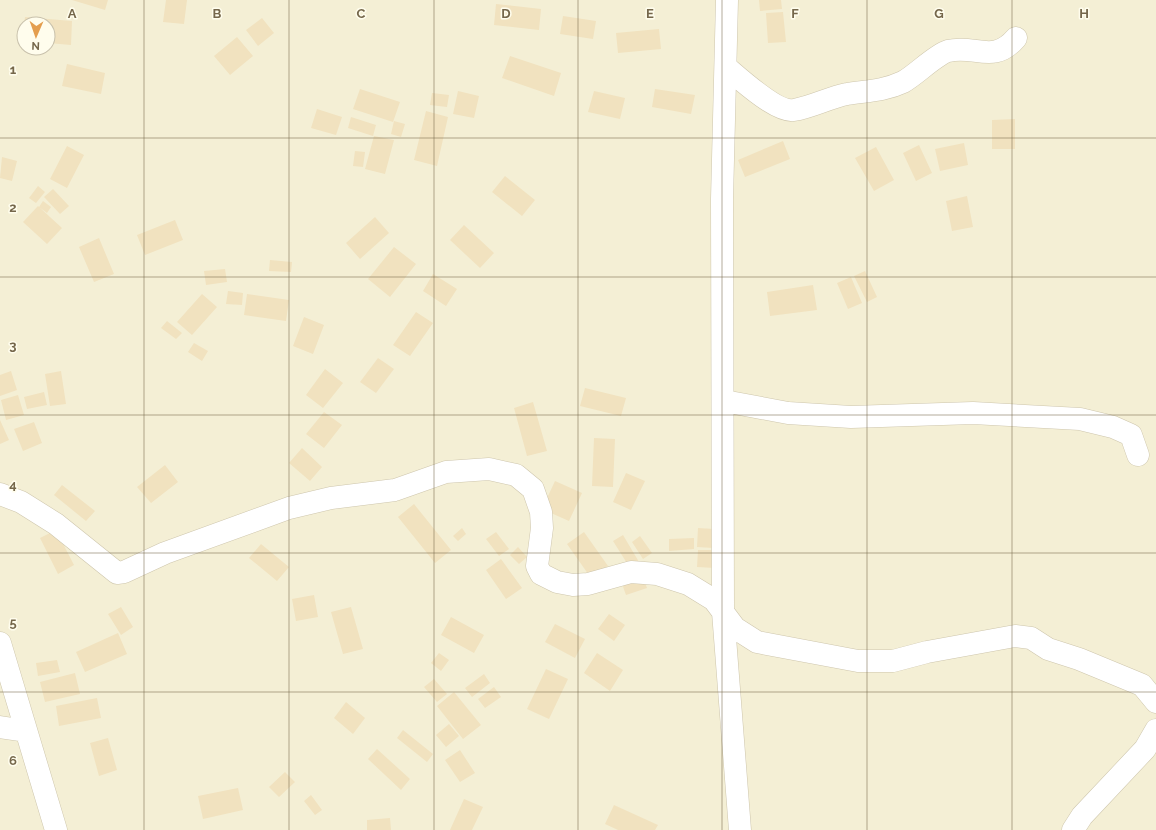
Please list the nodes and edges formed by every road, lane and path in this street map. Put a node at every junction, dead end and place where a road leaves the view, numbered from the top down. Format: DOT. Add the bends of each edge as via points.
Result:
graph roads {
  1 [pos="728,0"];
  2 [pos="1016,38"];
  3 [pos="726,67"];
  4 [pos="724,401"];
  5 [pos="1138,455"];
  6 [pos="0,494"];
  7 [pos="724,612"];
  8 [pos="0,643"];
  9 [pos="1156,702"];
  10 [pos="0,727"];
  11 [pos="1156,730"];
  12 [pos="26,731"];
  13 [pos="56,830"];
  14 [pos="740,830"];
  15 [pos="1072,830"];
  1 -- 3 [label="street"];
  2 -- 3 [label="street" via="1007,49 993,52 947,51 904,81 883,90 846,94 792,111 770,102"];
  3 -- 4 [label="street" via="722,199"];
  4 -- 5 [label="street" via="788,413 851,417 972,413 1080,419 1113,426 1131,436"];
  4 -- 7 [label="street"];
  6 -- 7 [label="street" via="20,502 56,524 117,573 165,552 289,508 330,498 395,490 446,472 489,469 516,475 533,489 541,512 542,528 537,566 541,574 557,582 574,585 588,584 631,572 657,574 688,584 714,600"];
  7 -- 9 [label="street" via="735,628 757,642 858,661 893,660 1016,636 1032,638 1048,649 1142,685"];
  7 -- 14 [label="street"];
  8 -- 12 [label="street"];
  10 -- 12 [label="street"];
  11 -- 15 [label="street" via="1145,749"];
  12 -- 13 [label="street"];
}
